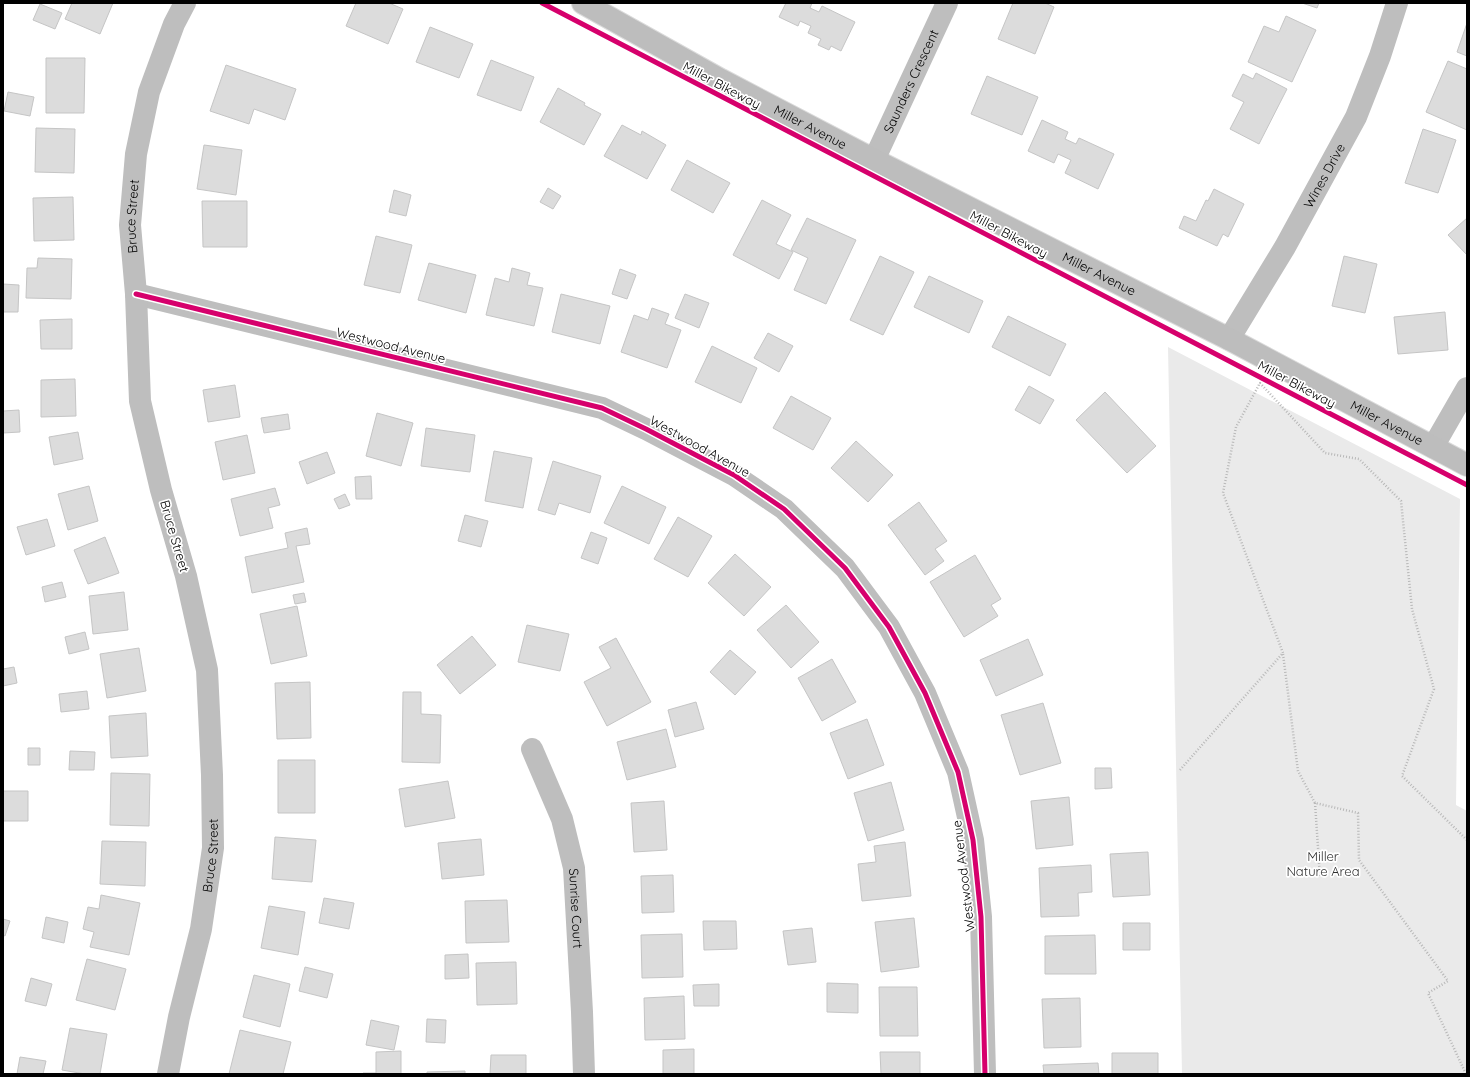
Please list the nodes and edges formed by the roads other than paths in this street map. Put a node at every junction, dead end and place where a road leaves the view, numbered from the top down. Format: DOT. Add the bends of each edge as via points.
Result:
graph roads {
  1 [pos="185,3"];
  2 [pos="583,3"];
  3 [pos="947,3"];
  4 [pos="1397,3"];
  5 [pos="874,160"];
  6 [pos="136,294"];
  7 [pos="1229,339"];
  8 [pos="1467,388"];
  9 [pos="1433,447"];
  10 [pos="1467,465"];
  11 [pos="532,749"];
  12 [pos="168,1074"];
  13 [pos="584,1074"];
  14 [pos="985,1074"];
  1 -- 6 [label="street, Bruce Street" via="174,24 149,92 136,154 130,225"];
  2 -- 5 [label="main road, Miller Avenue" via="721,80"];
  3 -- 5 [label="street, Saunders Crescent"];
  4 -- 7 [label="street, Wines Drive" via="1356,117 1285,247"];
  5 -- 7 [label="main road, Miller Avenue"];
  6 -- 12 [label="street, Bruce Street" via="140,401 208,670 213,848 201,929"];
  6 -- 14 [label="street, Westwood Avenue" via="602,408 734,475 784,509 845,568 889,627 925,693 958,772 973,840 981,918"];
  7 -- 9 [label="main road, Miller Avenue"];
  8 -- 9 [label="street"];
  9 -- 10 [label="main road, Miller Avenue"];
  11 -- 13 [label="street, Sunrise Court" via="562,819 574,868"];
}
